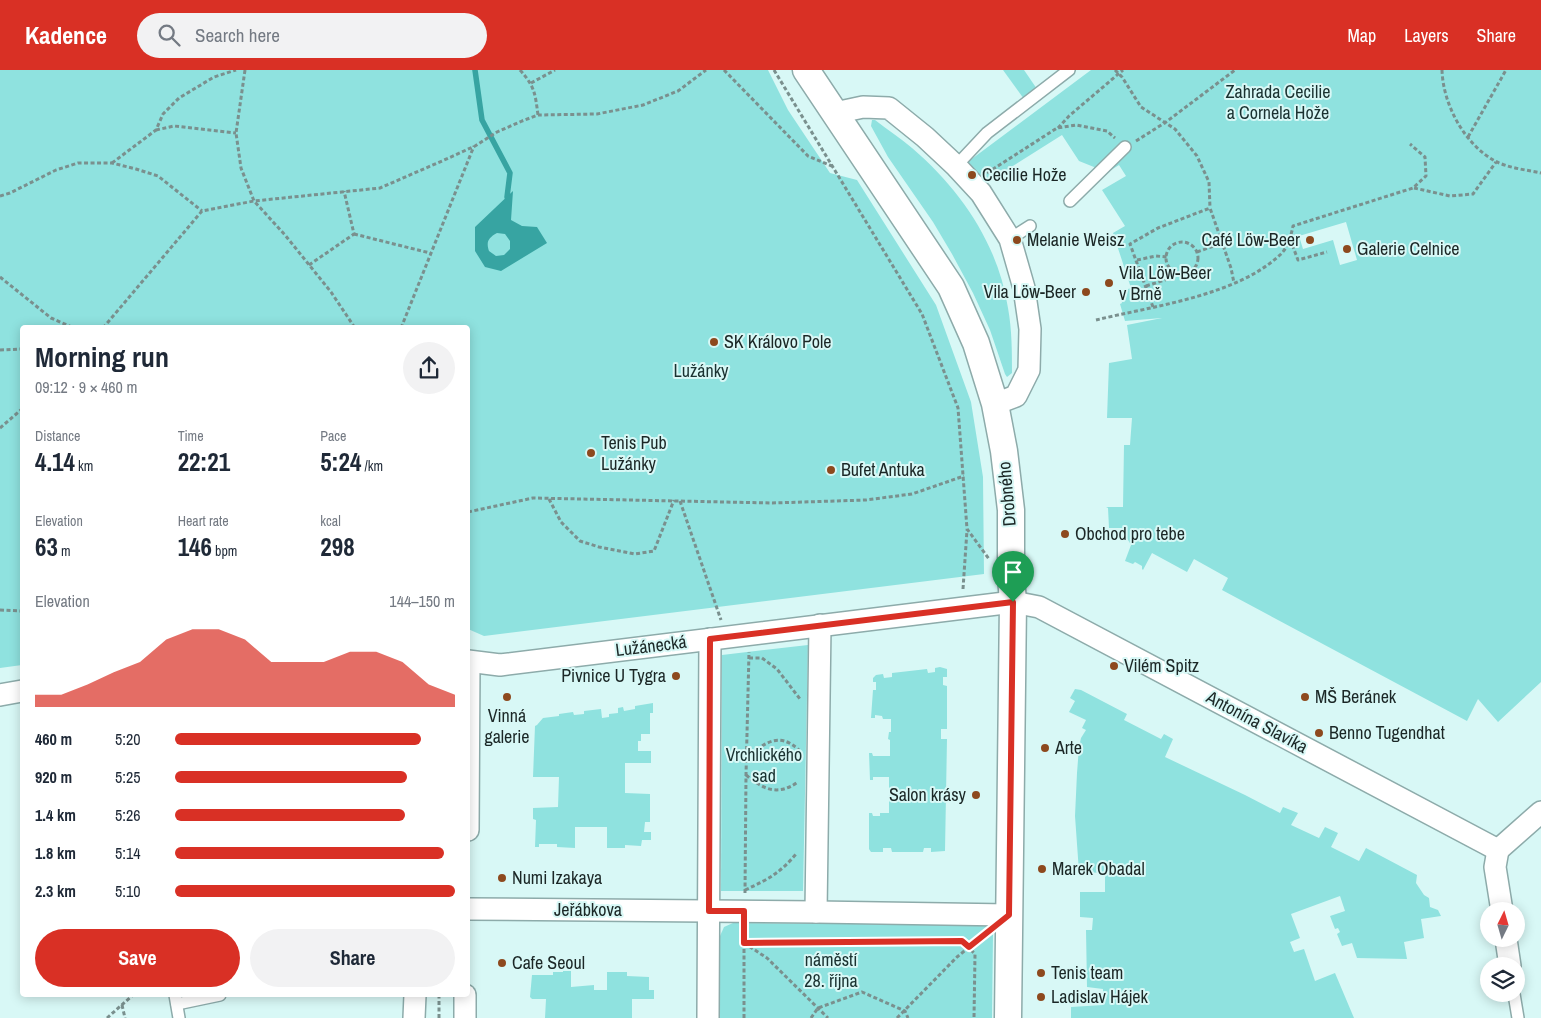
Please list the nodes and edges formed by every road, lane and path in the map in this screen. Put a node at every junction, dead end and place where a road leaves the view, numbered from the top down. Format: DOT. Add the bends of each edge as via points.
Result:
graph roads {
  1 [pos="236,70"];
  2 [pos="245,70"];
  3 [pos="520,70"];
  4 [pos="555,70"];
  5 [pos="706,70"];
  6 [pos="724,70"];
  7 [pos="774,70"];
  8 [pos="806,70"];
  9 [pos="1069,70"];
  10 [pos="1115,70"];
  11 [pos="1123,70"];
  12 [pos="1235,70"];
  13 [pos="1442,70"];
  14 [pos="1506,70"];
  15 [pos="1118,74"];
  16 [pos="531,83"];
  17 [pos="835,113"];
  18 [pos="538,115"];
  19 [pos="1166,122"];
  20 [pos="1057,128"];
  21 [pos="156,130"];
  22 [pos="236,133"];
  23 [pos="1468,137"];
  24 [pos="1410,144"];
  25 [pos="475,146"];
  26 [pos="1126,147"];
  27 [pos="1496,162"];
  28 [pos="112,163"];
  29 [pos="832,166"];
  30 [pos="956,166"];
  31 [pos="1541,172"];
  32 [pos="984,174"];
  33 [pos="1414,188"];
  34 [pos="344,192"];
  35 [pos="0,196"];
  36 [pos="254,201"];
  37 [pos="1070,201"];
  38 [pos="1210,208"];
  39 [pos="202,211"];
  40 [pos="1030,226"];
  41 [pos="354,234"];
  42 [pos="1290,238"];
  43 [pos="1010,239"];
  44 [pos="1222,243"];
  45 [pos="1197,252"];
  46 [pos="1327,252"];
  47 [pos="430,253"];
  48 [pos="1167,258"];
  49 [pos="1137,260"];
  50 [pos="309,265"];
  51 [pos="1174,272"];
  52 [pos="0,277"];
  53 [pos="1234,283"];
  54 [pos="1146,286"];
  55 [pos="1153,307"];
  56 [pos="1096,320"];
  57 [pos="67,325"];
  58 [pos="106,325"];
  59 [pos="354,325"];
  60 [pos="402,325"];
  61 [pos="20,349"];
  62 [pos="0,350"];
  63 [pos="995,404"];
  64 [pos="20,411"];
  65 [pos="0,428"];
  66 [pos="964,476"];
  67 [pos="549,498"];
  68 [pos="674,500"];
  69 [pos="680,501"];
  70 [pos="470,512"];
  71 [pos="967,529"];
  72 [pos="989,565"];
  73 [pos="963,589"];
  74 [pos="1013,602"];
  75 [pos="0,610"];
  76 [pos="20,611"];
  77 [pos="721,620"];
  78 [pos="820,625"];
  79 [pos="749,634"];
  80 [pos="710,639"];
  81 [pos="749,658"];
  82 [pos="470,662"];
  83 [pos="20,692"];
  84 [pos="0,695"];
  85 [pos="818,726"];
  86 [pos="801,754"];
  87 [pos="746,756"];
  88 [pos="746,775"];
  89 [pos="800,777"];
  90 [pos="1541,812"];
  91 [pos="818,827"];
  92 [pos="1498,850"];
  93 [pos="745,890"];
  94 [pos="1501,902"];
  95 [pos="470,910"];
  96 [pos="709,911"];
  97 [pos="744,911"];
  98 [pos="816,912"];
  99 [pos="1009,915"];
  100 [pos="744,943"];
  101 [pos="969,947"];
  102 [pos="131,997"];
  103 [pos="202,997"];
  104 [pos="414,997"];
  105 [pos="439,997"];
  106 [pos="465,997"];
  107 [pos="176,1000"];
  108 [pos="1515,1002"];
  109 [pos="122,1005"];
  110 [pos="818,1008"];
  111 [pos="905,1011"];
  112 [pos="107,1018"];
  113 [pos="124,1018"];
  114 [pos="179,1018"];
  115 [pos="414,1018"];
  116 [pos="439,1018"];
  117 [pos="465,1018"];
  118 [pos="708,1018"];
  119 [pos="744,1018"];
  120 [pos="811,1018"];
  121 [pos="828,1018"];
  122 [pos="897,1018"];
  123 [pos="908,1018"];
  124 [pos="974,1018"];
  125 [pos="1008,1018"];
  126 [pos="1518,1018"];
  1 -- 21 [label="path" via="214,77 179,98 163,114"];
  2 -- 22 [label="path"];
  3 -- 16 [label="path"];
  4 -- 16 [label="path"];
  5 -- 18 [label="path" via="678,91 643,106 596,114"];
  6 -- 29 [label="path" via="808,156"];
  7 -- 29 [label="path"];
  8 -- 17 [label="street, Drobného"];
  9 -- 30 [label="lane" via="987,133"];
  10 -- 15 [label="path"];
  11 -- 15 [label="path"];
  12 -- 19 [label="path"];
  13 -- 23 [label="path" via="1442,84 1455,119"];
  14 -- 23 [label="path"];
  15 -- 19 [label="path" via="1141,107"];
  15 -- 20 [label="path"];
  16 -- 18 [label="path"];
  17 -- 30 [label="street" via="863,107 888,108"];
  17 -- 63 [label="street, Drobného" via="951,287 976,343"];
  18 -- 25 [label="path" via="497,132"];
  19 -- 26 [label="path"];
  19 -- 38 [label="path" via="1197,156 1208,182"];
  20 -- 26 [label="path" via="1076,125 1107,131"];
  20 -- 32 [label="path"];
  21 -- 22 [label="path" via="174,126"];
  21 -- 28 [label="path"];
  22 -- 36 [label="path" via="241,168"];
  23 -- 27 [label="path"];
  24 -- 33 [label="path" via="1425,157 1426,176"];
  25 -- 34 [label="path" via="380,188"];
  25 -- 47 [label="path"];
  26 -- 37 [label="lane"];
  27 -- 31 [label="path"];
  27 -- 33 [label="path" via="1473,194 1450,196"];
  28 -- 35 [label="path" via="78,163"];
  28 -- 39 [label="path" via="158,176"];
  29 -- 66 [label="path" via="922,314 958,408"];
  30 -- 43 [label="street" via="980,193"];
  33 -- 42 [label="path" via="1293,226"];
  34 -- 36 [label="path"];
  34 -- 41 [label="path"];
  36 -- 39 [label="path"];
  36 -- 50 [label="path"];
  38 -- 44 [label="path"];
  38 -- 49 [label="path" via="1158,228 1130,244"];
  39 -- 58 [label="path"];
  40 -- 43 [label="lane"];
  41 -- 47 [label="path"];
  41 -- 50 [label="path"];
  42 -- 46 [label="path" via="1298,260"];
  42 -- 53 [label="path" via="1282,253 1258,272"];
  43 -- 63 [label="street" via="1024,288 1030,329 1029,370 1016,396"];
  44 -- 45 [label="path"];
  44 -- 53 [label="path"];
  45 -- 48 [label="path" via="1190,245 1180,243 1171,248"];
  45 -- 51 [label="path" via="1198,262 1193,270 1184,274"];
  47 -- 60 [label="path"];
  48 -- 49 [label="path" via="1156,256"];
  48 -- 51 [label="path" via="1168,266"];
  49 -- 54 [label="path"];
  50 -- 59 [label="path"];
  51 -- 54 [label="path" via="1165,280"];
  52 -- 57 [label="path" via="51,318"];
  53 -- 55 [label="path"];
  54 -- 55 [label="path"];
  55 -- 56 [label="path"];
  61 -- 62 [label="path"];
  63 -- 74 [label="street, Drobného" via="1011,510"];
  64 -- 65 [label="path"];
  66 -- 69 [label="path" via="912,494 866,500"];
  66 -- 71 [label="path"];
  67 -- 68 [label="path"];
  67 -- 68 [label="path" via="561,522 580,541 635,554 654,551"];
  67 -- 70 [label="path" via="533,498"];
  68 -- 69 [label="path"];
  69 -- 77 [label="path"];
  71 -- 72 [label="path" via="989,558"];
  71 -- 73 [label="path"];
  74 -- 78 [label="street, Lužánecká"];
  74 -- 92 [label="street, Antonína Slavíka" via="1039,607"];
  74 -- 99 [label="street, Drobného"];
  75 -- 76 [label="path"];
  78 -- 79 [label="street, Lužánecká"];
  78 -- 85 [label="street"];
  79 -- 80 [label="street, Lužánecká"];
  79 -- 81 [label="path"];
  80 -- 82 [label="street, Lužánecká" via="500,665"];
  80 -- 96 [label="street"];
  81 -- 85 [label="path" via="762,658 777,669"];
  81 -- 87 [label="path"];
  83 -- 84 [label="street"];
  85 -- 91 [label="street"];
  86 -- 87 [label="path" via="789,742 776,739"];
  87 -- 88 [label="path"];
  88 -- 89 [label="path" via="770,790 786,789"];
  88 -- 93 [label="path"];
  90 -- 92 [label="street"];
  91 -- 93 [label="path" via="782,869 770,879"];
  91 -- 98 [label="street"];
  92 -- 94 [label="street" via="1495,867"];
  93 -- 97 [label="path"];
  95 -- 96 [label="street, Jeřábkova"];
  96 -- 97 [label="street"];
  96 -- 118 [label="street"];
  97 -- 98 [label="street"];
  97 -- 100 [label="path"];
  98 -- 99 [label="street"];
  99 -- 101 [label="path"];
  99 -- 125 [label="street"];
  100 -- 101 [label="path" via="962,941"];
  100 -- 110 [label="path" via="767,958"];
  100 -- 119 [label="path"];
  101 -- 111 [label="path"];
  101 -- 124 [label="path" via="974,954"];
  102 -- 109 [label="path"];
  103 -- 107 [label="lane"];
  104 -- 115 [label="street"];
  105 -- 116 [label="path"];
  106 -- 117 [label="street"];
  107 -- 114 [label="lane"];
  108 -- 126 [label="lane"];
  109 -- 112 [label="path"];
  109 -- 113 [label="path"];
  110 -- 111 [label="path" via="862,992"];
  110 -- 120 [label="path"];
  110 -- 121 [label="path"];
  111 -- 122 [label="path"];
  111 -- 123 [label="path"];
}
